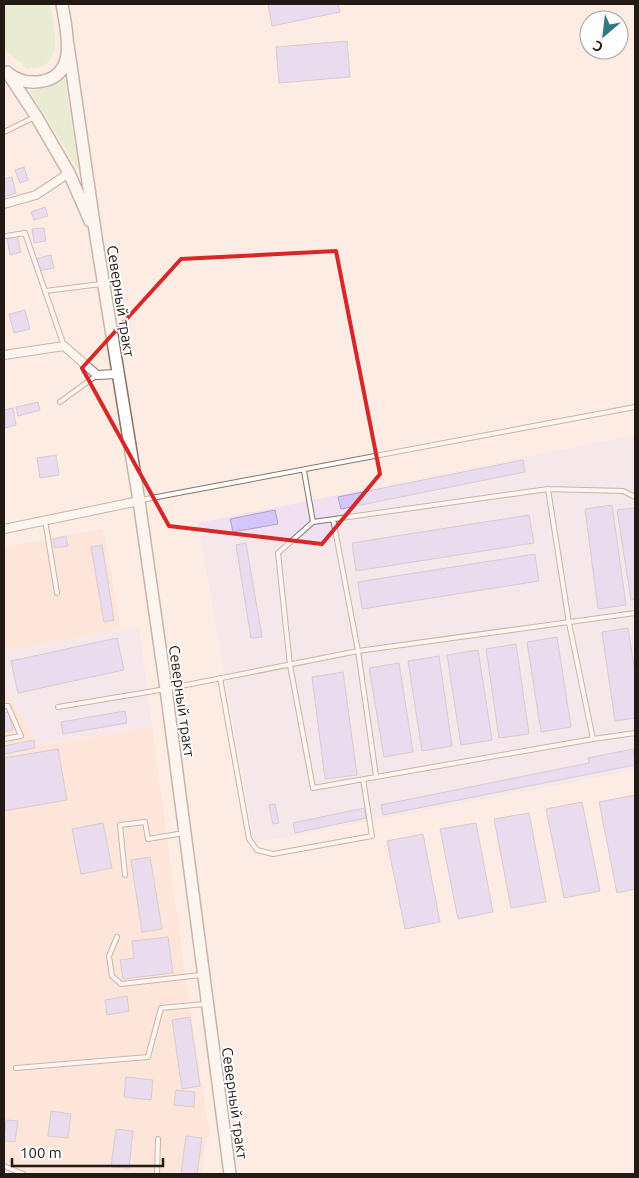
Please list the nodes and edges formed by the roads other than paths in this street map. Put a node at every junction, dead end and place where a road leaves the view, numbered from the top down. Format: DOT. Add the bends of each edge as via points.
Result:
graph roads {
  1 [pos="62,4"];
  2 [pos="68,45"];
  3 [pos="6,70"];
  4 [pos="36,116"];
  5 [pos="4,132"];
  6 [pos="69,174"];
  7 [pos="4,204"];
  8 [pos="95,234"];
  9 [pos="6,236"];
  10 [pos="103,284"];
  11 [pos="45,291"];
  12 [pos="64,346"];
  13 [pos="4,354"];
  14 [pos="117,374"];
  15 [pos="97,375"];
  16 [pos="60,402"];
  17 [pos="635,406"];
  18 [pos="304,471"];
  19 [pos="548,489"];
  20 [pos="635,497"];
  21 [pos="139,501"];
  22 [pos="333,519"];
  23 [pos="46,520"];
  24 [pos="313,522"];
  25 [pos="4,529"];
  26 [pos="57,594"];
  27 [pos="635,613"];
  28 [pos="569,622"];
  29 [pos="358,651"];
  30 [pos="290,665"];
  31 [pos="220,678"];
  32 [pos="166,689"];
  33 [pos="4,706"];
  34 [pos="58,707"];
  35 [pos="635,733"];
  36 [pos="4,739"];
  37 [pos="593,739"];
  38 [pos="376,776"];
  39 [pos="363,779"];
  40 [pos="184,833"];
  41 [pos="125,875"];
  42 [pos="117,937"];
  43 [pos="203,975"];
  44 [pos="207,1003"];
  45 [pos="16,1068"];
  46 [pos="158,1139"];
  47 [pos="4,1166"];
  48 [pos="23,1174"];
  49 [pos="157,1174"];
  50 [pos="230,1174"];
  1 -- 2 [label="main road, Северный тракт"];
  2 -- 3 [label="main road" via="65,64 50,79 31,83"];
  2 -- 8 [label="main road, Северный тракт"];
  3 -- 4 [label="main road, Северный тракт"];
  4 -- 5 [label="lane"];
  4 -- 6 [label="main road, Северный тракт"];
  6 -- 7 [label="street" via="36,195"];
  6 -- 8 [label="main road, Северный тракт"];
  8 -- 10 [label="main road, Северный тракт"];
  9 -- 11 [label="lane" via="25,233"];
  10 -- 11 [label="lane"];
  10 -- 14 [label="main road, Северный тракт"];
  11 -- 12 [label="lane"];
  12 -- 13 [label="street"];
  12 -- 15 [label="street"];
  14 -- 15 [label="street"];
  14 -- 21 [label="main road, Северный тракт"];
  15 -- 16 [label="lane"];
  17 -- 18 [label="lane"];
  18 -- 21 [label="lane"];
  18 -- 24 [label="lane"];
  19 -- 20 [label="lane" via="624,491"];
  19 -- 22 [label="lane"];
  19 -- 28 [label="lane"];
  21 -- 23 [label="street"];
  21 -- 32 [label="main road, Северный тракт"];
  22 -- 24 [label="lane"];
  22 -- 29 [label="lane"];
  23 -- 25 [label="street"];
  23 -- 26 [label="lane"];
  24 -- 30 [label="lane" via="278,553"];
  27 -- 28 [label="lane"];
  28 -- 29 [label="lane"];
  28 -- 37 [label="lane"];
  29 -- 30 [label="lane"];
  29 -- 38 [label="lane"];
  30 -- 31 [label="lane"];
  30 -- 39 [label="lane" via="313,788"];
  31 -- 32 [label="lane"];
  31 -- 39 [label="lane" via="249,839 257,850 272,854 372,836"];
  32 -- 34 [label="lane"];
  32 -- 40 [label="main road, Северный тракт"];
  33 -- 36 [label="lane" via="8,706 21,736"];
  35 -- 37 [label="lane"];
  37 -- 38 [label="lane"];
  38 -- 39 [label="lane"];
  40 -- 41 [label="lane" via="148,839 146,822 120,825"];
  40 -- 43 [label="main road, Северный тракт"];
  42 -- 43 [label="lane" via="109,956 112,976 121,984"];
  43 -- 44 [label="main road, Северный тракт"];
  44 -- 45 [label="lane" via="161,1008 148,1057"];
  44 -- 50 [label="main road, Северный тракт"];
  46 -- 49 [label="lane"];
  47 -- 48 [label="lane"];
}
